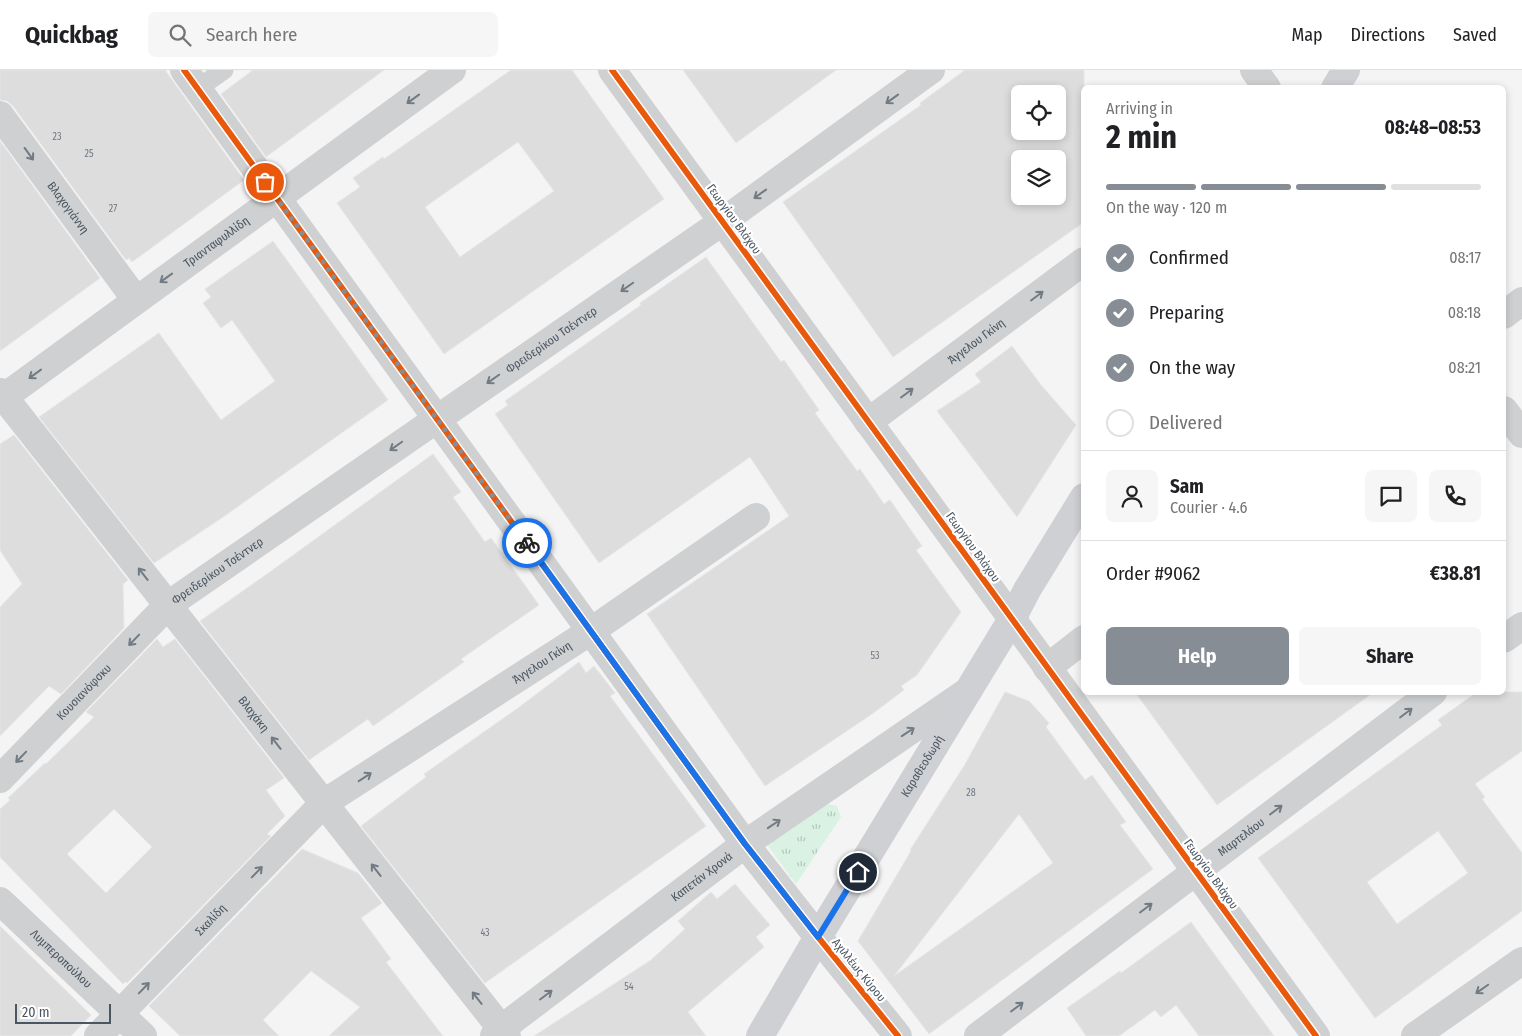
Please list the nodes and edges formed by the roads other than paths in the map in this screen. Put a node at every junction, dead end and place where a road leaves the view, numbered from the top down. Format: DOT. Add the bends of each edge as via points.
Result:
graph roads {
  1 [pos="224,70"];
  2 [pos="452,70"];
  3 [pos="612,70"];
  4 [pos="931,70"];
  5 [pos="1254,70"];
  6 [pos="1346,70"];
  7 [pos="191,79"];
  8 [pos="1265,85"];
  9 [pos="1337,85"];
  10 [pos="0,115"];
  11 [pos="276,198"];
  12 [pos="722,222"];
  13 [pos="1081,263"];
  14 [pos="136,300"];
  15 [pos="1522,301"];
  16 [pos="1506,313"];
  17 [pos="1,396"];
  18 [pos="1506,413"];
  19 [pos="436,419"];
  20 [pos="868,422"];
  21 [pos="1522,434"];
  22 [pos="1081,502"];
  23 [pos="756,517"];
  24 [pos="168,605"];
  25 [pos="1012,619"];
  26 [pos="1522,626"];
  27 [pos="591,631"];
  28 [pos="1506,638"];
  29 [pos="1081,641"];
  30 [pos="1047,668"];
  31 [pos="968,691"];
  32 [pos="1429,695"];
  33 [pos="0,779"];
  34 [pos="324,803"];
  35 [pos="745,844"];
  36 [pos="1196,871"];
  37 [pos="0,901"];
  38 [pos="818,937"];
  39 [pos="1522,961"];
  40 [pos="120,1014"];
  41 [pos="501,1034"];
  42 [pos="98,1036"];
  43 [pos="143,1036"];
  44 [pos="760,1036"];
  45 [pos="898,1036"];
  46 [pos="978,1036"];
  47 [pos="1316,1036"];
  48 [pos="1416,1036"];
  1 -- 7 [label="lane"];
  2 -- 11 [label="street, Τριανταφυλλίδη, one-way"];
  3 -- 12 [label="street, Γεωργίου Βλάχου"];
  4 -- 12 [label="street, Φρειδερίκου Τσέντνερ, one-way"];
  5 -- 8 [label="street"];
  6 -- 9 [label="street"];
  7 -- 11 [label="street, Αχιλλέως Κύρου"];
  10 -- 14 [label="street, Βλαχογιάννη, one-way"];
  11 -- 14 [label="street, Τριανταφυλλίδη, one-way"];
  11 -- 19 [label="street, Αχιλλέως Κύρου"];
  12 -- 19 [label="street, Φρειδερίκου Τσέντνερ, one-way"];
  12 -- 20 [label="street, Γεωργίου Βλάχου"];
  20 -- 13 [label="street, Άγγελου Γκίνη, one-way"];
  14 -- 17 [label="street, Τριανταφυλλίδη, one-way"];
  15 -- 16 [label="street"];
  24 -- 17 [label="street, Βλαχάκη, one-way"];
  18 -- 21 [label="street"];
  19 -- 24 [label="street, Φρειδερίκου Τσέντνερ, one-way"];
  19 -- 27 [label="street, Αχιλλέως Κύρου"];
  20 -- 25 [label="street, Γεωργίου Βλάχου"];
  22 -- 25 [label="street, Καραθεοδωρή"];
  23 -- 27 [label="street, Άγγελου Γκίνη"];
  24 -- 33 [label="street, Κουσιανόφσκυ, one-way"];
  34 -- 24 [label="street, Βλαχάκη, one-way"];
  25 -- 30 [label="street, Γεωργίου Βλάχου"];
  25 -- 31 [label="street, Καραθεοδωρή"];
  26 -- 28 [label="street"];
  34 -- 27 [label="street, Άγγελου Γκίνη, one-way"];
  27 -- 35 [label="street, Αχιλλέως Κύρου"];
  29 -- 30 [label="street"];
  30 -- 36 [label="street, Γεωργίου Βλάχου"];
  35 -- 31 [label="street, Καπετάν Χρονά, one-way"];
  31 -- 38 [label="street, Καραθεοδωρή"];
  36 -- 32 [label="street, Μαρτελάου, one-way"];
  40 -- 34 [label="street, Σκαλίδη, one-way"];
  41 -- 34 [label="street, Βλαχάκη, one-way"];
  35 -- 38 [label="street, Αχιλλέως Κύρου"];
  41 -- 35 [label="street, Καπετάν Χρονά, one-way"];
  46 -- 36 [label="street, Μαρτελάου, one-way"];
  36 -- 47 [label="street, Γεωργίου Βλάχου"];
  37 -- 40 [label="street, Λυμπεροπούλου"];
  38 -- 44 [label="street, Καραθεοδωρή"];
  38 -- 45 [label="street, Αχιλλέως Κύρου"];
  39 -- 48 [label="street, one-way"];
  40 -- 42 [label="street, Σκαλίδη"];
  40 -- 43 [label="street, Λυμπεροπούλου"];
}
